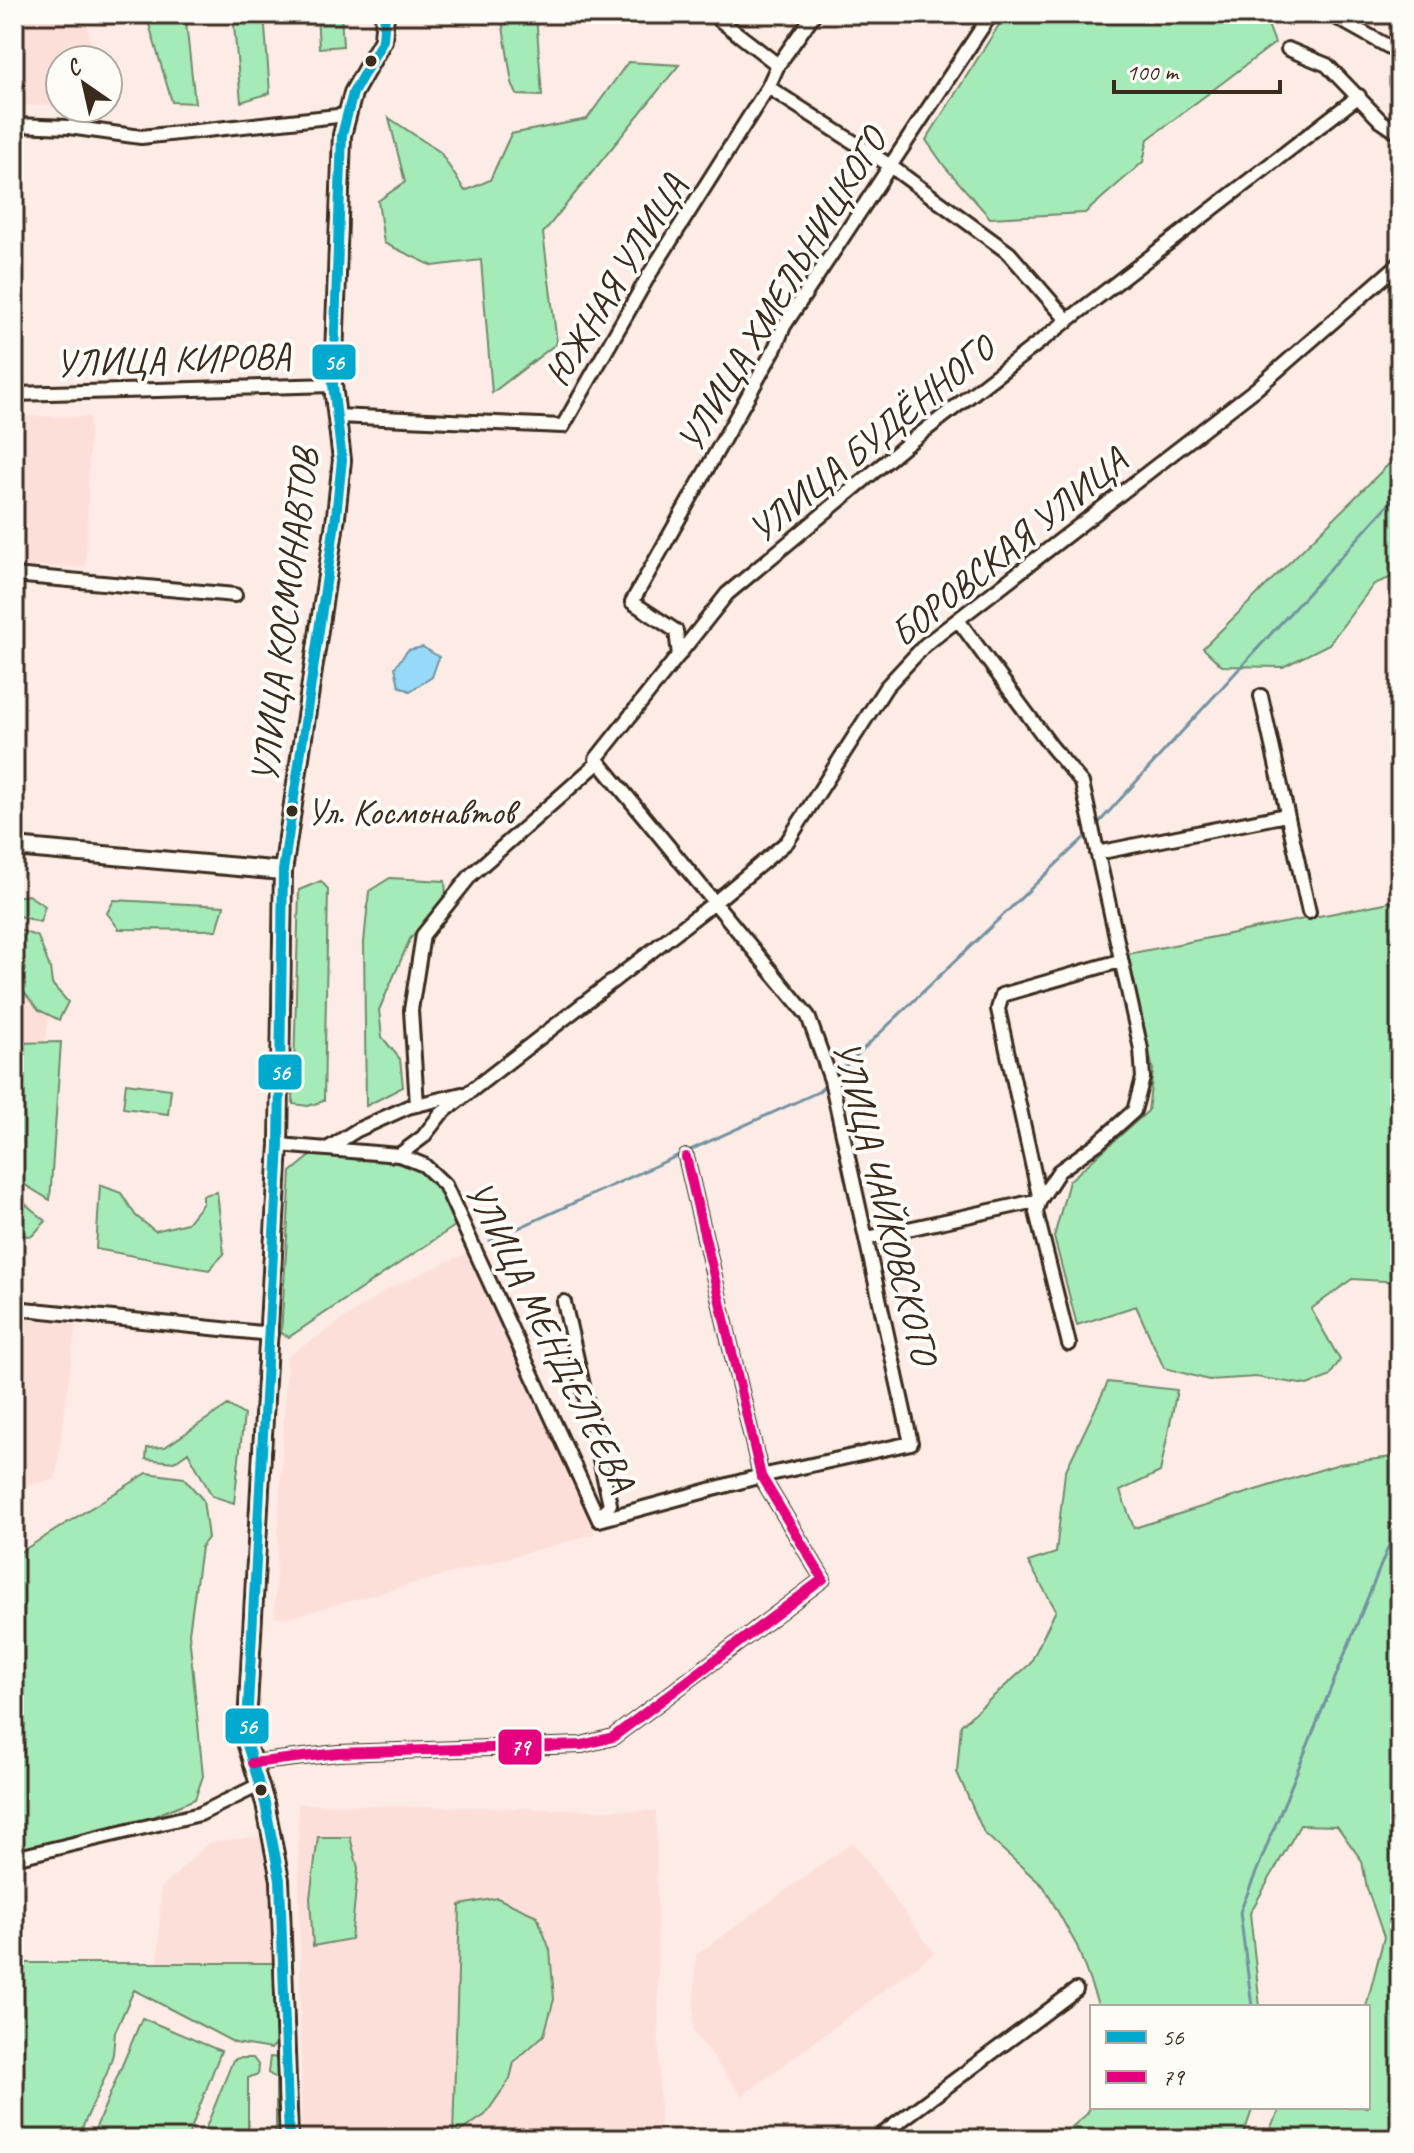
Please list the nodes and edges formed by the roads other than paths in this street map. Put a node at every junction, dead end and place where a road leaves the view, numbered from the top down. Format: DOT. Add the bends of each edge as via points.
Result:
graph roads {
  1 [pos="385,14"];
  2 [pos="712,14"];
  3 [pos="814,14"];
  4 [pos="991,14"];
  5 [pos="1330,14"];
  6 [pos="1288,49"];
  7 [pos="1400,53"];
  8 [pos="778,65"];
  9 [pos="768,87"];
  10 [pos="1359,96"];
  11 [pos="347,115"];
  12 [pos="14,125"];
  13 [pos="1400,134"];
  14 [pos="889,165"];
  15 [pos="1400,263"];
  16 [pos="1068,321"];
  17 [pos="333,385"];
  18 [pos="14,394"];
  19 [pos="337,416"];
  20 [pos="14,575"];
  21 [pos="235,595"];
  22 [pos="958,620"];
  23 [pos="679,655"];
  24 [pos="1261,696"];
  25 [pos="599,762"];
  26 [pos="1286,815"];
  27 [pos="14,847"];
  28 [pos="1097,853"];
  29 [pos="283,871"];
  30 [pos="715,902"];
  31 [pos="1309,912"];
  32 [pos="1120,961"];
  33 [pos="469,1092"];
  34 [pos="417,1105"];
  35 [pos="423,1137"];
  36 [pos="279,1145"];
  37 [pos="327,1149"];
  38 [pos="399,1155"];
  39 [pos="686,1157"];
  40 [pos="424,1165"];
  41 [pos="1040,1200"];
  42 [pos="867,1238"];
  43 [pos="564,1302"];
  44 [pos="14,1308"];
  45 [pos="271,1334"];
  46 [pos="1069,1344"];
  47 [pos="761,1476"];
  48 [pos="599,1520"];
  49 [pos="252,1763"];
  50 [pos="259,1785"];
  51 [pos="14,1858"];
  52 [pos="1076,1990"];
  53 [pos="289,2139"];
  54 [pos="876,2139"];
  1 -- 11 [label="street, УЛИЦА КОСМОНАВТОВ" via="383,40 353,93"];
  2 -- 8 [label="street"];
  3 -- 8 [label="street, ЮЖНАЯ УЛИЦА"];
  4 -- 14 [label="street, УЛИЦА ХМЕЛЬНИЦКОГО"];
  5 -- 7 [label="street"];
  6 -- 10 [label="street" via="1327,65"];
  8 -- 9 [label="street, ЮЖНАЯ УЛИЦА"];
  9 -- 14 [label="street"];
  9 -- 19 [label="street, ЮЖНАЯ УЛИЦА" via="649,275 563,426"];
  10 -- 13 [label="street"];
  10 -- 16 [label="street, УЛИЦА БУДЁННОГО"];
  11 -- 12 [label="street" via="141,137"];
  11 -- 17 [label="street, УЛИЦА КОСМОНАВТОВ"];
  14 -- 16 [label="street" via="1009,253"];
  14 -- 23 [label="street, УЛИЦА ХМЕЛЬНИЦКОГО" via="784,326 632,602 676,631"];
  15 -- 22 [label="street, БОРОВСКАЯ УЛИЦА" via="1257,388"];
  16 -- 23 [label="street, УЛИЦА БУДЁННОГО" via="906,445 727,594"];
  17 -- 18 [label="street, УЛИЦА КИРОВА"];
  17 -- 19 [label="street, УЛИЦА КОСМОНАВТОВ"];
  19 -- 29 [label="street, УЛИЦА КОСМОНАВТОВ" via="342,460 336,516"];
  20 -- 21 [label="street"];
  22 -- 28 [label="street" via="1082,783"];
  22 -- 30 [label="street, БОРОВСКАЯ УЛИЦА" via="925,645 886,687 787,842"];
  23 -- 25 [label="street, УЛИЦА БУДЁННОГО" via="596,759"];
  24 -- 26 [label="street"];
  25 -- 30 [label="street, УЛИЦА ЧАЙКОВСКОГО"];
  25 -- 34 [label="street, УЛИЦА БУДЁННОГО" via="471,875 423,935 411,1010"];
  26 -- 28 [label="street"];
  26 -- 31 [label="street"];
  27 -- 29 [label="street"];
  28 -- 32 [label="street"];
  29 -- 36 [label="street, УЛИЦА КОСМОНАВТОВ"];
  30 -- 33 [label="street, БОРОВСКАЯ УЛИЦА"];
  30 -- 42 [label="street, УЛИЦА ЧАЙКОВСКОГО" via="808,1016 831,1080"];
  32 -- 41 [label="street" via="1141,1049 1143,1078 1134,1111 1059,1171"];
  32 -- 41 [label="street" via="1002,995 998,1009"];
  33 -- 34 [label="street, БОРОВСКАЯ УЛИЦА"];
  33 -- 35 [label="street, БОРОВСКАЯ УЛИЦА"];
  34 -- 37 [label="street, БОРОВСКАЯ УЛИЦА"];
  35 -- 38 [label="street, БОРОВСКАЯ УЛИЦА"];
  35 -- 40 [label="street, УЛИЦА МЕНДЕЛЕЕВА"];
  36 -- 37 [label="street"];
  36 -- 45 [label="street, УЛИЦА КОСМОНАВТОВ"];
  37 -- 38 [label="street"];
  38 -- 40 [label="street, УЛИЦА МЕНДЕЛЕЕВА"];
  39 -- 47 [label="street"];
  40 -- 48 [label="street, УЛИЦА МЕНДЕЛЕЕВА" via="445,1185"];
  41 -- 42 [label="street"];
  41 -- 46 [label="street" via="1036,1212"];
  42 -- 47 [label="street, УЛИЦА ЧАЙКОВСКОГО" via="911,1443"];
  43 -- 48 [label="street, УЛИЦА МЕНДЕЛЕЕВА" via="610,1504"];
  44 -- 45 [label="street"];
  45 -- 49 [label="street, УЛИЦА КОСМОНАВТОВ" via="246,1742"];
  47 -- 48 [label="street"];
  47 -- 49 [label="street" via="823,1579 613,1737 582,1745 338,1753"];
  49 -- 50 [label="street, УЛИЦА КОСМОНАВТОВ"];
  50 -- 51 [label="street" via="200,1814"];
  50 -- 53 [label="street, УЛИЦА КОСМОНАВТОВ" via="280,1880"];
  52 -- 54 [label="street"];
}
